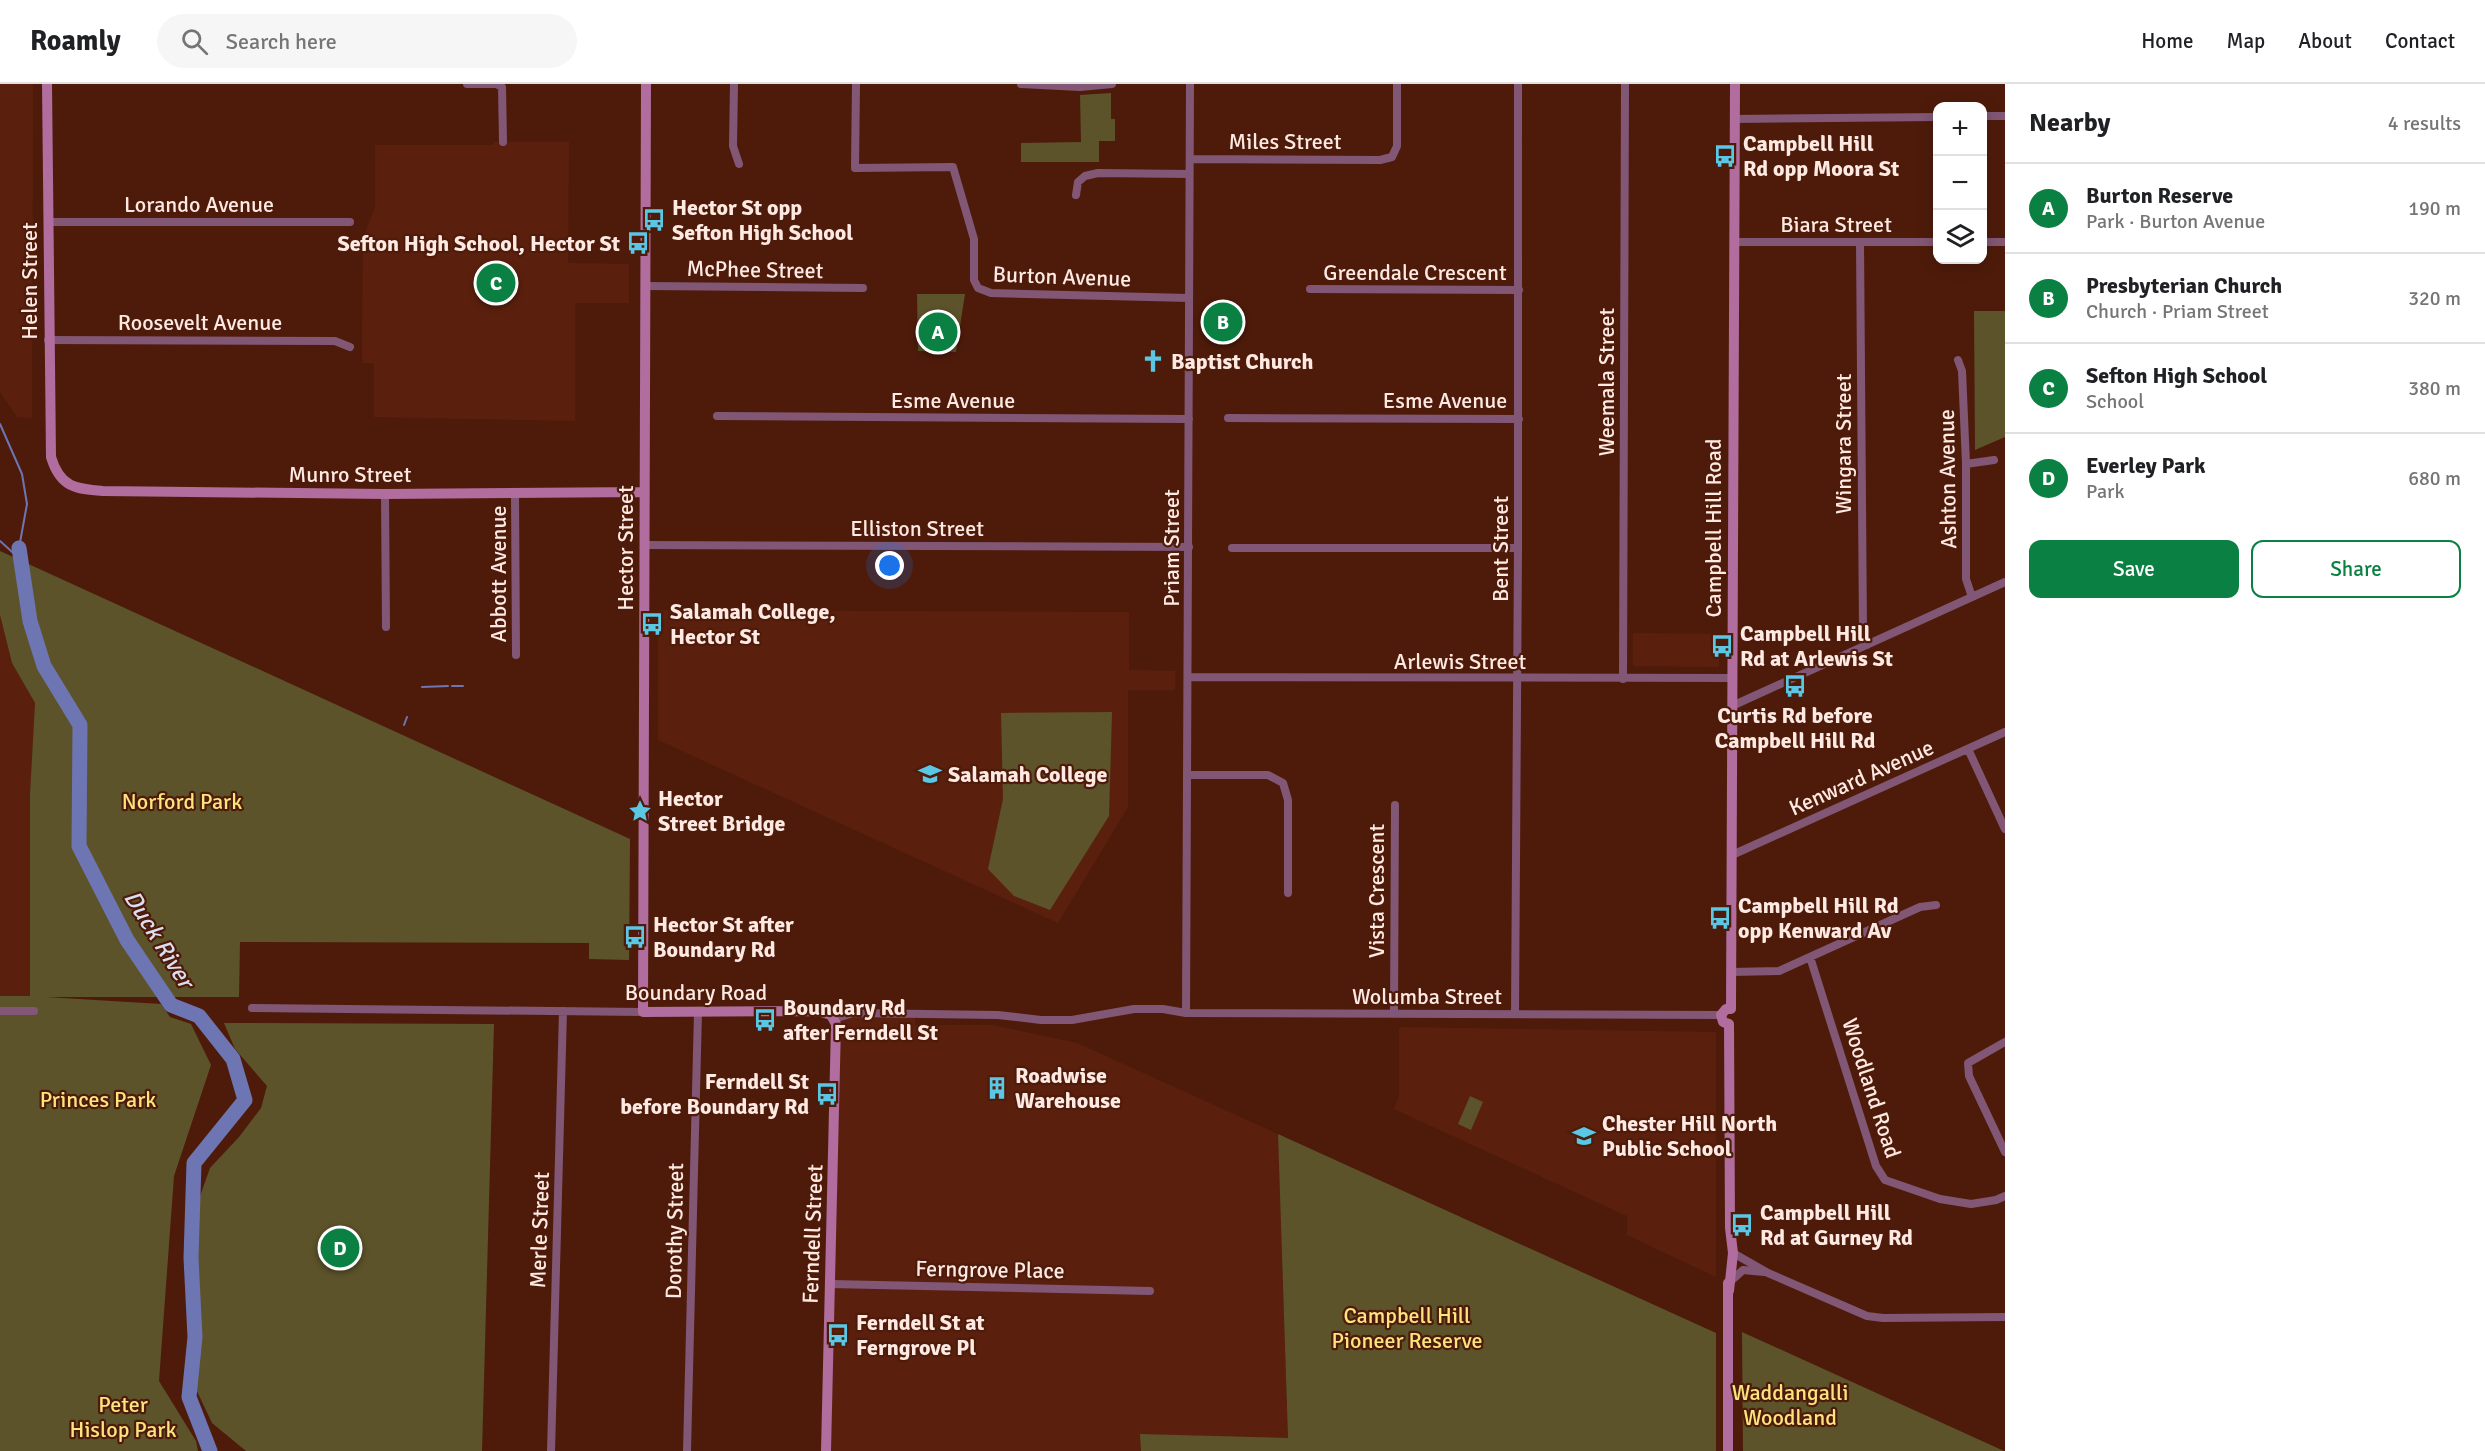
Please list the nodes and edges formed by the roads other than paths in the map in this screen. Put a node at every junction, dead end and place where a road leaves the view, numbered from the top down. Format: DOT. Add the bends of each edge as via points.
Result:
graph roads {
  1 [pos="47,84"];
  2 [pos="467,84"];
  3 [pos="646,84"];
  4 [pos="734,84"];
  5 [pos="856,84"];
  6 [pos="1021,84"];
  7 [pos="1112,84"];
  8 [pos="1190,84"];
  9 [pos="1397,84"];
  10 [pos="1518,84"];
  11 [pos="1625,84"];
  12 [pos="1735,84"];
  13 [pos="1987,116"];
  14 [pos="2005,116"];
  15 [pos="1933,117"];
  16 [pos="1734,118"];
  17 [pos="503,142"];
  18 [pos="1190,159"];
  19 [pos="739,164"];
  20 [pos="1189,174"];
  21 [pos="1076,195"];
  22 [pos="49,222"];
  23 [pos="350,222"];
  24 [pos="1734,242"];
  25 [pos="1860,242"];
  26 [pos="1933,242"];
  27 [pos="1987,242"];
  28 [pos="2005,242"];
  29 [pos="646,286"];
  30 [pos="863,288"];
  31 [pos="1310,289"];
  32 [pos="1519,290"];
  33 [pos="1190,298"];
  34 [pos="48,340"];
  35 [pos="350,347"];
  36 [pos="1958,360"];
  37 [pos="717,416"];
  38 [pos="1228,418"];
  39 [pos="1189,419"];
  40 [pos="1519,419"];
  41 [pos="1994,460"];
  42 [pos="1966,464"];
  43 [pos="59,476"];
  44 [pos="645,492"];
  45 [pos="515,493"];
  46 [pos="385,494"];
  47 [pos="644,545"];
  48 [pos="1189,547"];
  49 [pos="1232,548"];
  50 [pos="1518,548"];
  51 [pos="2005,582"];
  52 [pos="1972,597"];
  53 [pos="386,627"];
  54 [pos="1867,645"];
  55 [pos="516,655"];
  56 [pos="1188,677"];
  57 [pos="1732,678"];
  58 [pos="1516,679"];
  59 [pos="1623,679"];
  60 [pos="1732,706"];
  61 [pos="2005,732"];
  62 [pos="1968,749"];
  63 [pos="1188,774"];
  64 [pos="1395,805"];
  65 [pos="2005,829"];
  66 [pos="1732,855"];
  67 [pos="1288,892"];
  68 [pos="1936,905"];
  69 [pos="1810,957"];
  70 [pos="1731,972"];
  71 [pos="252,1008"];
  72 [pos="1134,1009"];
  73 [pos="0,1011"];
  74 [pos="34,1011"];
  75 [pos="563,1011"];
  76 [pos="643,1012"];
  77 [pos="698,1012"];
  78 [pos="1726,1012"];
  79 [pos="1186,1013"];
  80 [pos="1394,1014"];
  81 [pos="1515,1014"];
  82 [pos="834,1019"];
  83 [pos="2005,1042"];
  84 [pos="2005,1152"];
  85 [pos="2005,1196"];
  86 [pos="1730,1228"];
  87 [pos="1733,1253"];
  88 [pos="1768,1273"];
  89 [pos="830,1284"];
  90 [pos="1730,1285"];
  91 [pos="1150,1290"];
  92 [pos="2005,1317"];
  93 [pos="551,1451"];
  94 [pos="687,1451"];
  95 [pos="825,1451"];
  96 [pos="1728,1451"];
  1 -- 22 [label="street, Helen Street"];
  2 -- 17 [label="street" via="502,87"];
  3 -- 29 [label="street, Hector Street"];
  4 -- 19 [label="street" via="733,146"];
  5 -- 33 [label="street, Burton Avenue" via="855,168 953,167 974,239 974,280 982,291"];
  6 -- 7 [label="street"];
  8 -- 18 [label="street, Priam Street"];
  9 -- 18 [label="street, Miles Street" via="1397,146 1392,157"];
  10 -- 32 [label="street, Bent Street"];
  11 -- 59 [label="street, Weemala Street"];
  12 -- 16 [label="street, Campbell Hill Road"];
  13 -- 14 [label="street"];
  15 -- 16 [label="street"];
  16 -- 24 [label="street, Campbell Hill Road"];
  18 -- 20 [label="street, Priam Street"];
  20 -- 21 [label="street" via="1092,174 1078,182"];
  20 -- 33 [label="street, Priam Street"];
  22 -- 23 [label="street, Lorando Avenue"];
  22 -- 34 [label="street, Helen Street"];
  24 -- 25 [label="street, Biara Street"];
  24 -- 57 [label="street, Campbell Hill Road"];
  25 -- 26 [label="street, Biara Street"];
  25 -- 54 [label="street, Wingara Street" via="1863,632"];
  27 -- 28 [label="street"];
  29 -- 30 [label="street, McPhee Street"];
  29 -- 44 [label="street, Hector Street"];
  31 -- 32 [label="street, Greendale Crescent"];
  32 -- 40 [label="street, Bent Street"];
  33 -- 39 [label="street, Priam Street"];
  34 -- 35 [label="street, Roosevelt Avenue" via="335,341"];
  34 -- 43 [label="street, Helen Street" via="51,457"];
  36 -- 42 [label="street, Ashton Avenue" via="1962,371"];
  37 -- 39 [label="street, Esme Avenue"];
  38 -- 40 [label="street, Esme Avenue"];
  39 -- 48 [label="street, Priam Street"];
  40 -- 50 [label="street, Bent Street"];
  41 -- 42 [label="street"];
  42 -- 52 [label="street, Ashton Avenue" via="1966,579"];
  43 -- 46 [label="street, Munro Street" via="76,489 103,491"];
  44 -- 45 [label="street, Munro Street"];
  44 -- 47 [label="street, Hector Street"];
  45 -- 46 [label="street, Munro Street"];
  45 -- 55 [label="street, Abbott Avenue"];
  46 -- 53 [label="street"];
  47 -- 48 [label="street, Elliston Street"];
  47 -- 76 [label="street, Hector Street"];
  48 -- 56 [label="street, Priam Street"];
  49 -- 50 [label="street"];
  50 -- 58 [label="street, Bent Street"];
  51 -- 52 [label="street"];
  52 -- 54 [label="street"];
  54 -- 60 [label="street"];
  56 -- 58 [label="street, Arlewis Street"];
  56 -- 63 [label="street, Priam Street"];
  57 -- 59 [label="street, Arlewis Street"];
  57 -- 60 [label="street, Campbell Hill Road"];
  58 -- 59 [label="street, Arlewis Street"];
  58 -- 81 [label="street, Bent Street"];
  60 -- 66 [label="street, Campbell Hill Road"];
  61 -- 62 [label="street, Kenward Avenue"];
  62 -- 65 [label="street"];
  62 -- 66 [label="street, Kenward Avenue"];
  63 -- 67 [label="street" via="1268,775 1283,783 1288,800"];
  63 -- 79 [label="street, Priam Street"];
  64 -- 80 [label="street, Vista Crescent"];
  66 -- 70 [label="street, Campbell Hill Road"];
  68 -- 69 [label="street" via="1920,907"];
  69 -- 70 [label="street" via="1779,971"];
  69 -- 85 [label="street, Woodland Road" via="1876,1166 1885,1180 1940,1199 1971,1204"];
  70 -- 78 [label="street, Campbell Hill Road"];
  71 -- 75 [label="street, Boundary Road"];
  72 -- 79 [label="street, Wolumba Street"];
  72 -- 82 [label="street, Boundary Road" via="1072,1020 854,1013"];
  73 -- 74 [label="street"];
  75 -- 76 [label="street, Boundary Road"];
  75 -- 93 [label="street, Merle Street"];
  76 -- 77 [label="street, Boundary Road"];
  77 -- 82 [label="street, Boundary Road" via="818,1011"];
  77 -- 94 [label="street, Dorothy Street"];
  78 -- 81 [label="street, Wolumba Street"];
  78 -- 86 [label="street" via="1723,1022 1729,1024"];
  79 -- 80 [label="street, Wolumba Street"];
  80 -- 81 [label="street, Wolumba Street"];
  82 -- 89 [label="street, Ferndell Street"];
  83 -- 84 [label="street" via="1968,1063 1969,1076"];
  86 -- 87 [label="street"];
  86 -- 90 [label="street" via="1726,1278"];
  87 -- 88 [label="street"];
  87 -- 90 [label="street"];
  88 -- 90 [label="street" via="1743,1270"];
  88 -- 92 [label="street" via="1867,1316"];
  89 -- 91 [label="street, Ferngrove Place"];
  89 -- 95 [label="street, Ferndell Street"];
  90 -- 96 [label="street"];
}
